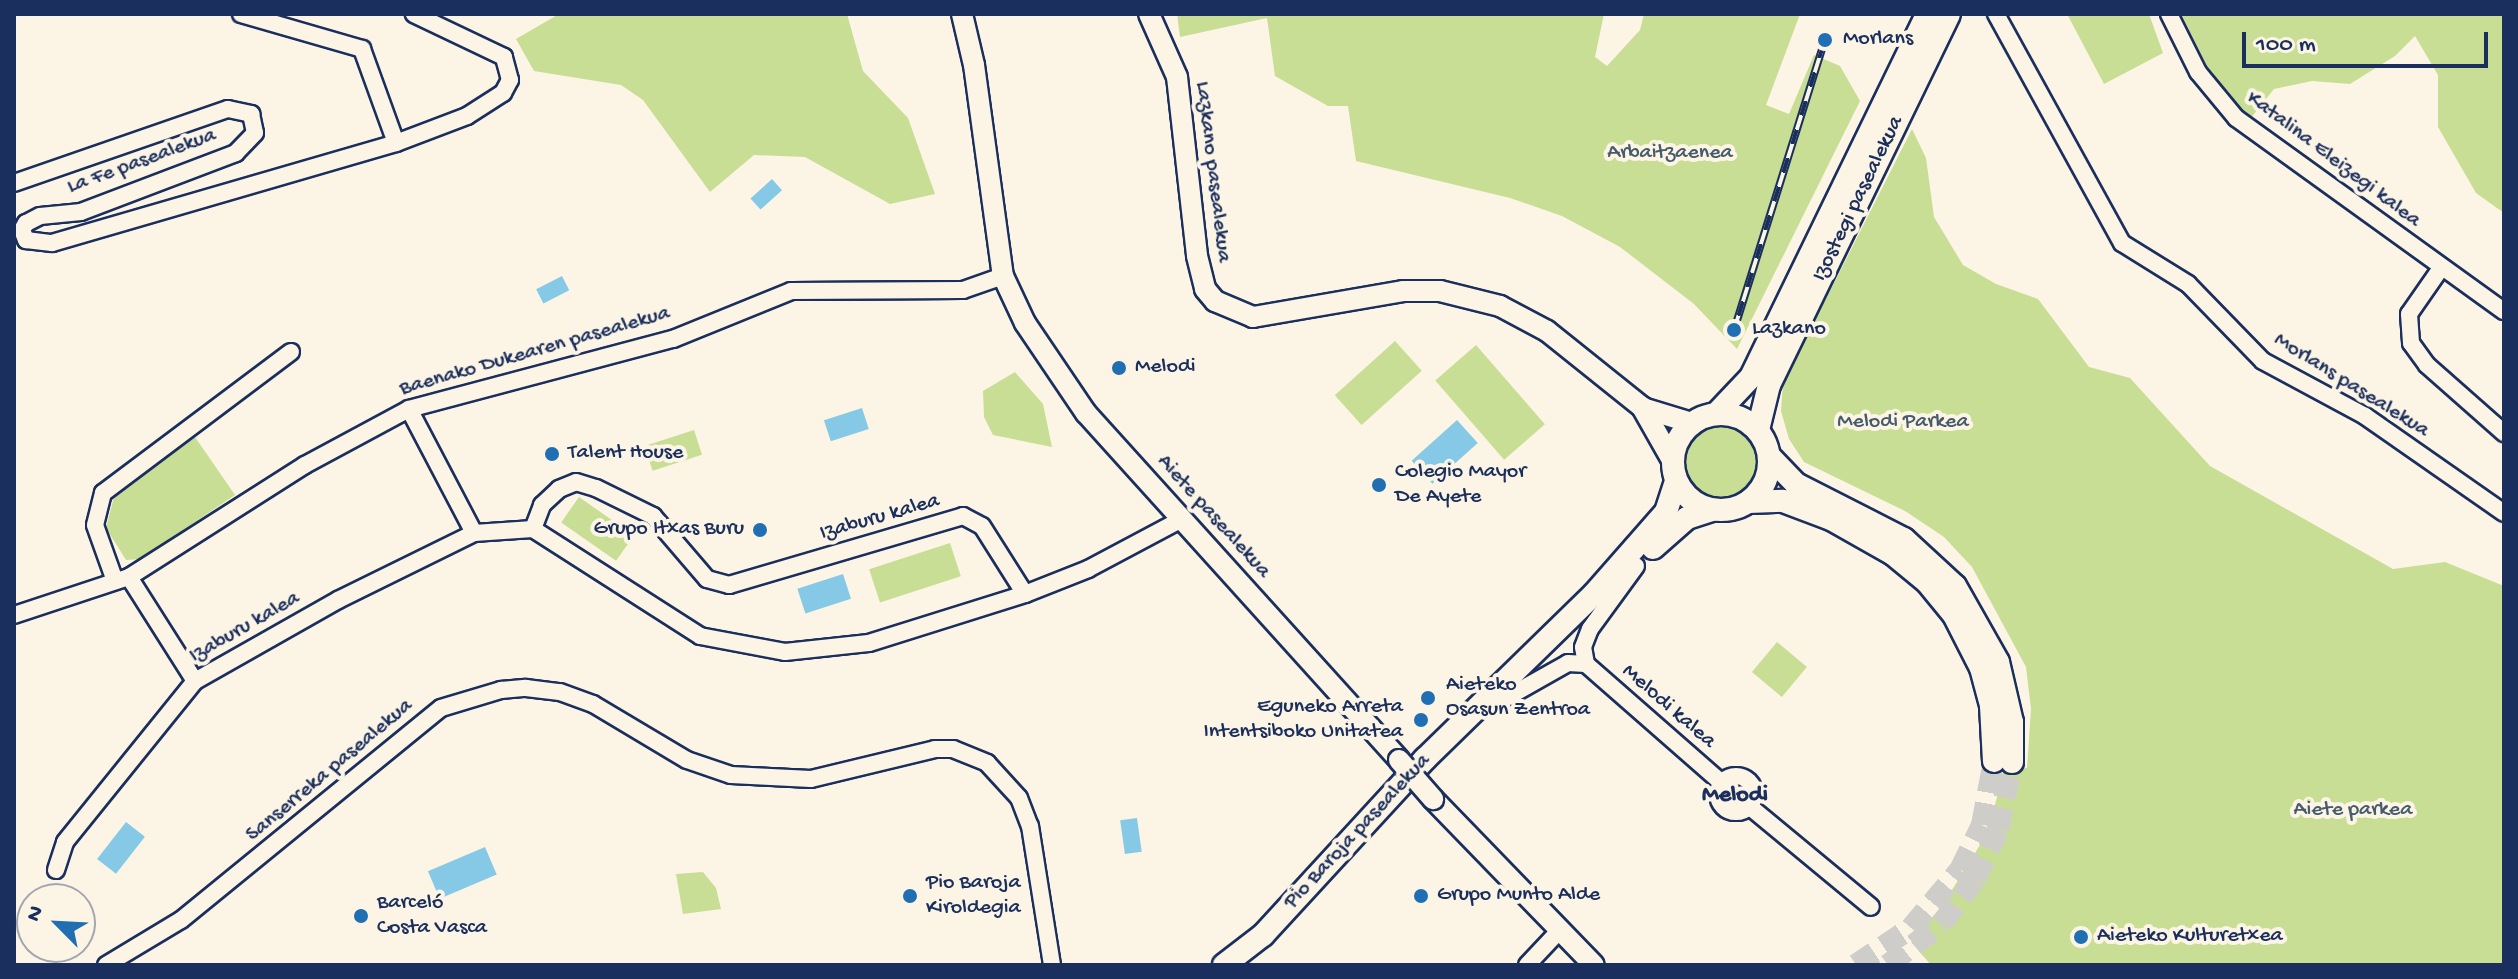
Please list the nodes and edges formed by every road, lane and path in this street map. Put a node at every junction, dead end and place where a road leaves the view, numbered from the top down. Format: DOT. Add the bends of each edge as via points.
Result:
graph roads {
  1 [pos="241,14"];
  2 [pos="414,14"];
  3 [pos="1149,14"];
  4 [pos="1927,14"];
  5 [pos="1949,14"];
  6 [pos="1996,14"];
  7 [pos="2169,14"];
  8 [pos="966,18"];
  9 [pos="396,143"];
  10 [pos="1858,180"];
  11 [pos="14,183"];
  12 [pos="2441,268"];
  13 [pos="1003,276"];
  14 [pos="2504,311"];
  15 [pos="291,352"];
  16 [pos="1642,407"];
  17 [pos="409,409"];
  18 [pos="1716,414"];
  19 [pos="1692,423"];
  20 [pos="1758,430"];
  21 [pos="2504,433"];
  22 [pos="1769,456"];
  23 [pos="1674,470"];
  24 [pos="1748,502"];
  25 [pos="1712,510"];
  26 [pos="2504,513"];
  27 [pos="1182,519"];
  28 [pos="533,529"];
  29 [pos="474,533"];
  30 [pos="1636,566"];
  31 [pos="122,579"];
  32 [pos="1025,594"];
  33 [pos="14,615"];
  34 [pos="1586,664"];
  35 [pos="195,681"];
  36 [pos="1506,698"];
  37 [pos="1722,783"];
  38 [pos="1749,806"];
  39 [pos="56,870"];
  40 [pos="1871,907"];
  41 [pos="1559,931"];
  42 [pos="106,965"];
  43 [pos="1052,965"];
  44 [pos="1224,965"];
  45 [pos="1249,965"];
  46 [pos="1527,965"];
  47 [pos="1594,965"];
  1 -- 9 [label="street" via="362,49"];
  2 -- 9 [label="street, La Fe pasealekua" via="492,49 509,66 510,80 503,93 467,116"];
  3 -- 16 [label="street, Lazkano pasealekua" via="1177,77 1200,273 1205,289 1224,308 1253,317 1403,291 1480,299 1547,331"];
  4 -- 10 [label="main road, Izostegi pasealekua"];
  5 -- 10 [label="main road, Izostegi pasealekua"];
  6 -- 26 [label="street, Morlans pasealekua" via="2122,243 2188,284 2263,361 2365,416"];
  7 -- 12 [label="street, Katalina Eleizegi kalea" via="2198,72 2236,118"];
  8 -- 13 [label="street, Aiete pasealekua"];
  9 -- 11 [label="street, La Fe pasealekua" via="37,245 24,237 32,218 81,212 236,153 250,143 255,125 251,114 228,109"];
  10 -- 18 [label="main road, Izostegi pasealekua" via="1751,377"];
  10 -- 20 [label="main road, Izostegi pasealekua" via="1769,385"];
  12 -- 14 [label="street, Katalina Eleizegi kalea"];
  12 -- 21 [label="street" via="2409,314 2411,343 2427,365"];
  13 -- 17 [label="street, Baenako Dukearen pasealekua" via="963,290 791,291 673,339"];
  13 -- 27 [label="street, Aiete pasealekua" via="1050,366"];
  15 -- 31 [label="street" via="103,493 95,525"];
  16 -- 19 [label="street"];
  16 -- 23 [label="street"];
  17 -- 29 [label="street"];
  17 -- 31 [label="street, Baenako Dukearen pasealekua" via="305,465"];
  18 -- 19 [label="main road"];
  18 -- 20 [label="main road" via="1739,417"];
  19 -- 23 [label="main road" via="1678,439"];
  20 -- 22 [label="main road"];
  22 -- 24 [label="main road" via="1767,477"];
  22 -- 24 [label="main road" via="1796,484 1904,539 1955,586 1998,662 2012,722 2003,761 1981,668 1954,615 1927,582 1893,554 1831,519 1783,501"];
  23 -- 25 [label="main road" via="1690,500"];
  23 -- 44 [label="main road, Pio Baroja pasealekua" via="1666,512 1594,594 1415,769 1263,935"];
  24 -- 25 [label="main road"];
  25 -- 30 [label="main road, Pio Baroja pasealekua" via="1676,525"];
  27 -- 32 [label="street" via="1088,569"];
  27 -- 41 [label="street, Aiete pasealekua, bridge"];
  28 -- 29 [label="street, Izaburu kalea"];
  28 -- 32 [label="street" via="700,636 755,650 869,643"];
  28 -- 32 [label="street, Izaburu kalea" via="542,505 576,482 653,516 707,579 729,585 963,516 982,526"];
  29 -- 35 [label="street, Izaburu kalea" via="301,620"];
  30 -- 34 [label="street" via="1590,629 1583,647"];
  30 -- 36 [label="main road, Pio Baroja pasealekua"];
  31 -- 33 [label="street, Baenako Dukearen pasealekua"];
  31 -- 35 [label="street"];
  34 -- 36 [label="street" via="1568,663"];
  34 -- 37 [label="street, Melodi kalea"];
  35 -- 39 [label="street, Izaburu kalea" via="65,842"];
  36 -- 45 [label="main road, Pio Baroja pasealekua" via="1368,834"];
  37 -- 38 [label="street" via="1718,797 1723,806 1737,811"];
  37 -- 38 [label="street" via="1736,776 1746,779 1754,793"];
  38 -- 40 [label="street"];
  41 -- 46 [label="street"];
  41 -- 47 [label="street, Aiete pasealekua"];
  42 -- 43 [label="street, Sanserreka pasealekua" via="181,920 441,708 526,688 560,692 593,704 687,760 731,775 811,779 935,749 953,749 987,763 1014,790 1030,826"];
}
